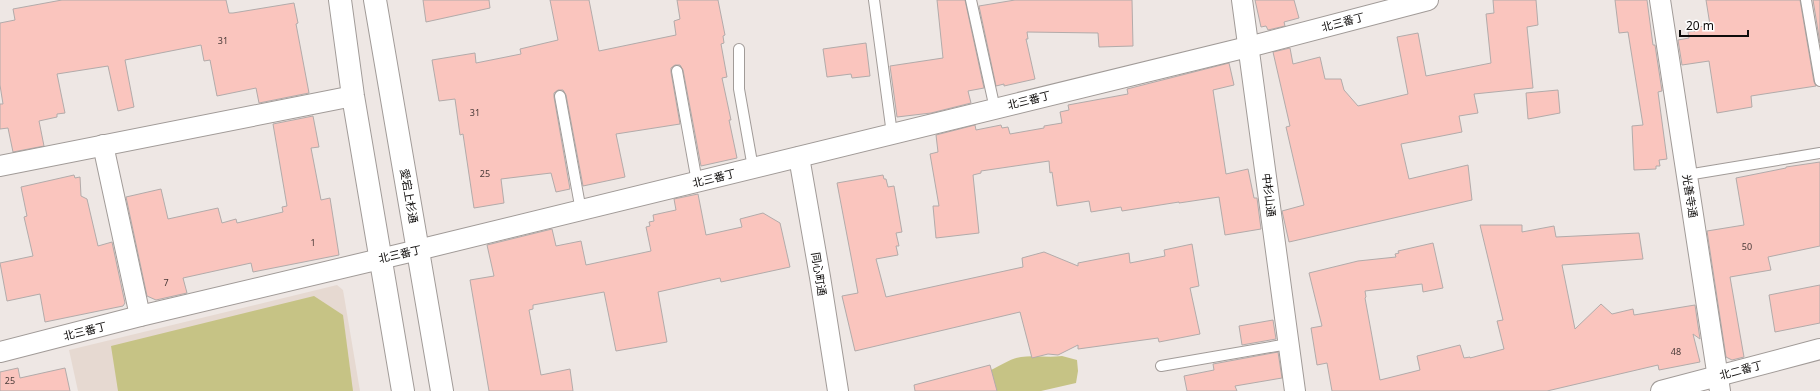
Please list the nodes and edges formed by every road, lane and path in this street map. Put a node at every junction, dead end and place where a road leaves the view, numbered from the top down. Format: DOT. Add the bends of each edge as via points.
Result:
graph roads {
  1 [pos="340,0"];
  2 [pos="376,0"];
  3 [pos="874,0"];
  4 [pos="971,0"];
  5 [pos="1242,0"];
  6 [pos="1660,0"];
  7 [pos="1806,0"];
  8 [pos="1422,1"];
  9 [pos="1250,47"];
  10 [pos="739,50"];
  11 [pos="677,71"];
  12 [pos="1820,81"];
  13 [pos="353,96"];
  14 [pos="560,96"];
  15 [pos="995,109"];
  16 [pos="892,134"];
  17 [pos="103,145"];
  18 [pos="1820,152"];
  19 [pos="799,157"];
  20 [pos="0,166"];
  21 [pos="753,168"];
  22 [pos="1687,175"];
  23 [pos="697,182"];
  24 [pos="581,211"];
  25 [pos="418,250"];
  26 [pos="382,258"];
  27 [pos="140,316"];
  28 [pos="1288,344"];
  29 [pos="1820,349"];
  30 [pos="0,352"];
  31 [pos="1161,366"];
  32 [pos="1719,383"];
  33 [pos="403,391"];
  34 [pos="442,391"];
  35 [pos="838,391"];
  36 [pos="1295,391"];
  37 [pos="1661,391"];
  1 -- 13 [label="street"];
  2 -- 25 [label="street, 愛宕上杉通"];
  3 -- 16 [label="lane"];
  4 -- 15 [label="lane"];
  5 -- 9 [label="street, 中杉山通"];
  6 -- 22 [label="street, 光善寺通"];
  7 -- 12 [label="lane"];
  8 -- 9 [label="street, 北三番丁"];
  9 -- 15 [label="street, 北三番丁"];
  9 -- 28 [label="street, 中杉山通"];
  10 -- 21 [label="lane" via="739,89"];
  11 -- 23 [label="lane"];
  13 -- 17 [label="street"];
  13 -- 26 [label="street"];
  14 -- 24 [label="lane"];
  15 -- 16 [label="street, 北三番丁"];
  16 -- 19 [label="street, 北三番丁"];
  17 -- 20 [label="street"];
  17 -- 27 [label="street"];
  18 -- 22 [label="lane"];
  19 -- 21 [label="street, 北三番丁"];
  19 -- 35 [label="street, 同心町通"];
  21 -- 23 [label="street, 北三番丁"];
  22 -- 32 [label="street, 光善寺通"];
  23 -- 24 [label="street, 北三番丁"];
  24 -- 25 [label="street, 北三番丁"];
  25 -- 26 [label="street, 北三番丁"];
  25 -- 34 [label="street, 愛宕上杉通"];
  26 -- 27 [label="street, 北三番丁"];
  26 -- 33 [label="street"];
  27 -- 30 [label="street, 北三番丁"];
  28 -- 31 [label="lane"];
  28 -- 36 [label="street, 中杉山通"];
  29 -- 32 [label="street, 北二番丁"];
  32 -- 37 [label="street, 北二番丁"];
}
